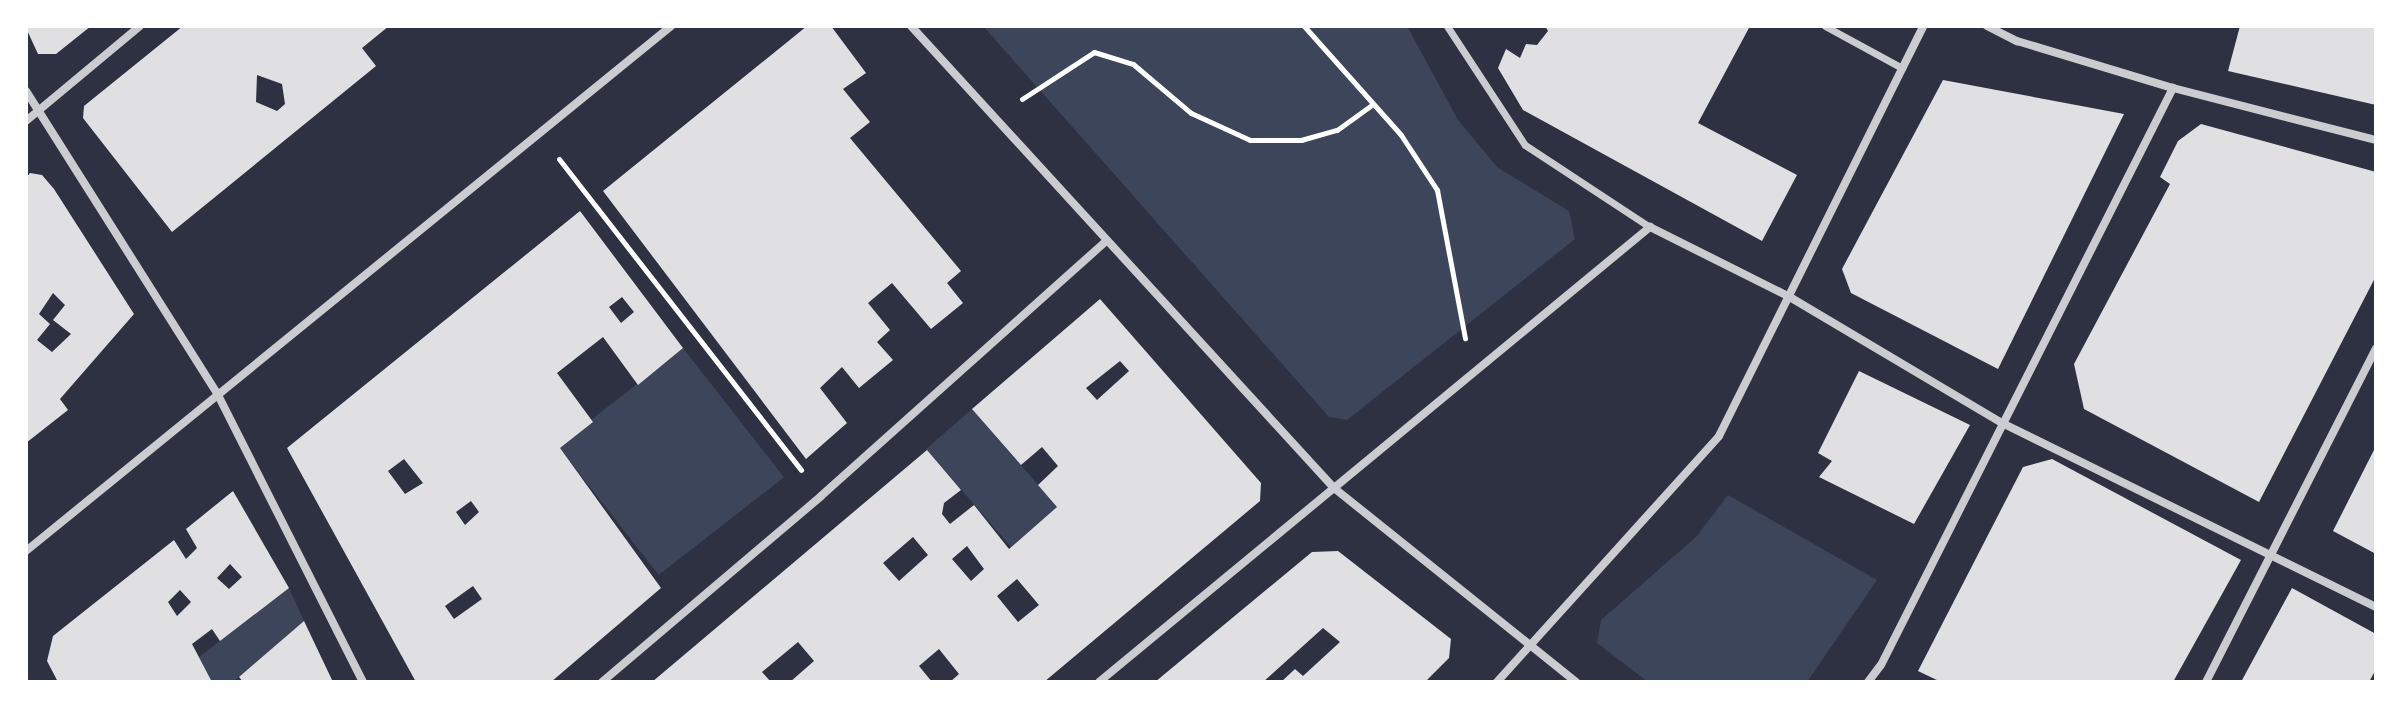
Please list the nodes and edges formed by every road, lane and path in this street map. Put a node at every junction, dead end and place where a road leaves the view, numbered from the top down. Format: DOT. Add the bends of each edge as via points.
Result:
graph roads {
  1 [pos="140,26"];
  2 [pos="671,26"];
  3 [pos="911,26"];
  4 [pos="1304,26"];
  5 [pos="1447,26"];
  6 [pos="1825,26"];
  7 [pos="1923,26"];
  8 [pos="1987,26"];
  9 [pos="1902,68"];
  10 [pos="2173,88"];
  11 [pos="26,91"];
  12 [pos="1373,104"];
  13 [pos="36,110"];
  14 [pos="26,121"];
  15 [pos="998,121"];
  16 [pos="539,133"];
  17 [pos="2376,140"];
  18 [pos="1650,227"];
  19 [pos="1106,241"];
  20 [pos="1788,296"];
  21 [pos="2376,349"];
  22 [pos="1483,366"];
  23 [pos="218,395"];
  24 [pos="2002,423"];
  25 [pos="1334,488"];
  26 [pos="821,496"];
  27 [pos="26,551"];
  28 [pos="2269,553"];
  29 [pos="2376,607"];
  30 [pos="1531,648"];
  31 [pos="363,682"];
  32 [pos="602,682"];
  33 [pos="1099,682"];
  34 [pos="1497,682"];
  35 [pos="1576,682"];
  36 [pos="1868,682"];
  37 [pos="2206,682"];
  1 -- 13 [label="street"];
  2 -- 16 [label="street"];
  3 -- 15 [label="street"];
  4 -- 12 [label="path"];
  5 -- 18 [label="street" via="1525,145"];
  6 -- 9 [label="street"];
  7 -- 9 [label="street"];
  8 -- 10 [label="street" via="2017,41"];
  9 -- 20 [label="street"];
  10 -- 17 [label="street"];
  10 -- 24 [label="street"];
  11 -- 13 [label="street"];
  12 -- 15 [label="path" via="1337,130 1301,140 1250,140 1191,113 1133,64 1094,52 1036,87"];
  12 -- 22 [label="path" via="1437,190 1460,331"];
  13 -- 14 [label="street"];
  13 -- 23 [label="street"];
  15 -- 19 [label="street"];
  16 -- 23 [label="street"];
  16 -- 26 [label="path"];
  18 -- 20 [label="street"];
  18 -- 22 [label="street"];
  19 -- 25 [label="street"];
  19 -- 26 [label="street"];
  20 -- 24 [label="street"];
  20 -- 30 [label="street" via="1719,436"];
  21 -- 28 [label="street"];
  22 -- 25 [label="street"];
  23 -- 27 [label="street"];
  23 -- 31 [label="street"];
  24 -- 28 [label="street"];
  24 -- 36 [label="street"];
  25 -- 30 [label="street"];
  25 -- 33 [label="street"];
  26 -- 32 [label="street"];
  28 -- 29 [label="street"];
  28 -- 37 [label="street"];
  30 -- 34 [label="street"];
  30 -- 35 [label="street"];
}
